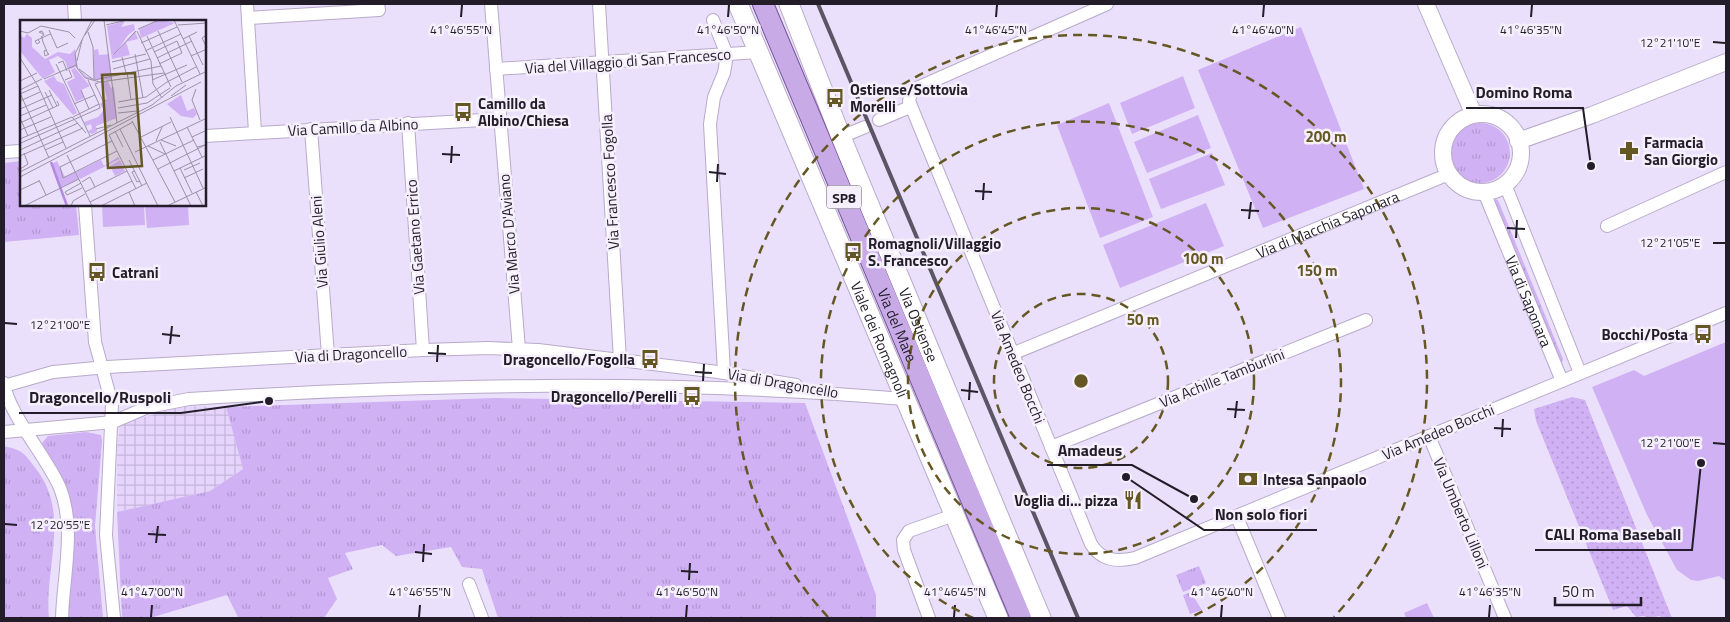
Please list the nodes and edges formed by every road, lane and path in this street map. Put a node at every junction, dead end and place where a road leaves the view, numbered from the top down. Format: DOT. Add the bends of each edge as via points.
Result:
graph roads {
  1 [pos="74,4"];
  2 [pos="247,4"];
  3 [pos="378,4"];
  4 [pos="491,4"];
  5 [pos="598,4"];
  6 [pos="738,4"];
  7 [pos="763,4"];
  8 [pos="789,4"];
  9 [pos="1106,4"];
  10 [pos="1426,4"];
  11 [pos="248,18"];
  12 [pos="75,20"];
  13 [pos="713,20"];
  14 [pos="759,52"];
  15 [pos="727,55"];
  16 [pos="1726,62"];
  17 [pos="602,64"];
  18 [pos="496,69"];
  19 [pos="910,107"];
  20 [pos="1474,115"];
  21 [pos="500,119"];
  22 [pos="879,120"];
  23 [pos="408,123"];
  24 [pos="865,127"];
  25 [pos="311,129"];
  26 [pos="255,132"];
  27 [pos="206,136"];
  28 [pos="841,137"];
  29 [pos="1518,141"];
  30 [pos="20,151"];
  31 [pos="4,152"];
  32 [pos="1726,172"];
  33 [pos="1449,174"];
  34 [pos="1505,184"];
  35 [pos="1484,192"];
  36 [pos="85,206"];
  37 [pos="1607,226"];
  38 [pos="1726,313"];
  39 [pos="1366,320"];
  40 [pos="518,349"];
  41 [pos="423,350"];
  42 [pos="1012,354"];
  43 [pos="328,355"];
  44 [pos="620,360"];
  45 [pos="103,369"];
  46 [pos="724,372"];
  47 [pos="1580,373"];
  48 [pos="1562,381"];
  49 [pos="4,385"];
  50 [pos="847,394"];
  51 [pos="904,399"];
  52 [pos="112,422"];
  53 [pos="27,430"];
  54 [pos="4,432"];
  55 [pos="1429,436"];
  56 [pos="1050,447"];
  57 [pos="954,514"];
  58 [pos="1238,517"];
  59 [pos="469,584"];
  60 [pos="62,618"];
  61 [pos="114,618"];
  62 [pos="482,618"];
  63 [pos="929,618"];
  64 [pos="998,618"];
  65 [pos="1021,618"];
  66 [pos="1041,618"];
  67 [pos="1279,618"];
  68 [pos="1505,618"];
  1 -- 12 [label="street"];
  2 -- 11 [label="street"];
  3 -- 11 [label="street" via="379,10"];
  4 -- 18 [label="street, Via Marco D'Aviano"];
  5 -- 17 [label="street, Via Francesco Fogolla"];
  6 -- 14 [label="main road, Viale dei Romagnoli"];
  7 -- 65 [label="main road, Via del Mare / SP8"];
  8 -- 28 [label="main road, Via Ostiense"];
  9 -- 19 [label="street" via="917,88 910,96"];
  10 -- 20 [label="street"];
  11 -- 26 [label="street"];
  13 -- 15 [label="street"];
  14 -- 15 [label="street, Via del Villaggio di San Francesco"];
  14 -- 51 [label="main road, Viale dei Romagnoli"];
  15 -- 17 [label="street, Via del Villaggio di San Francesco"];
  15 -- 46 [label="street" via="712,105 710,124"];
  16 -- 29 [label="street"];
  17 -- 18 [label="street, Via del Villaggio di San Francesco"];
  17 -- 44 [label="street, Via Francesco Fogolla"];
  18 -- 21 [label="street, Via Marco D'Aviano"];
  19 -- 22 [label="street"];
  19 -- 42 [label="street, Via Amedeo Bocchi"];
  20 -- 29 [label="street" via="1496,117 1514,131"];
  20 -- 33 [label="street" via="1462,119 1446,138 1443,150"];
  21 -- 23 [label="street, Via Camillo da Albino"];
  21 -- 40 [label="street, Via Marco D'Aviano"];
  23 -- 25 [label="street, Via Camillo da Albino"];
  23 -- 41 [label="street, Via Gaetano Errico"];
  24 -- 28 [label="street"];
  25 -- 26 [label="street, Via Camillo da Albino"];
  25 -- 43 [label="street, Via Giulio Aleni"];
  26 -- 27 [label="street, Via Camillo da Albino"];
  28 -- 66 [label="main road, Via Ostiense"];
  29 -- 34 [label="street" via="1518,165"];
  30 -- 31 [label="street"];
  32 -- 37 [label="street"];
  33 -- 35 [label="street" via="1464,188"];
  33 -- 42 [label="street, Via di Macchia Saponara"];
  34 -- 35 [label="street"];
  34 -- 47 [label="street, Via di Saponara"];
  35 -- 48 [label="street, Via di Saponara"];
  36 -- 45 [label="street" via="95,342"];
  38 -- 47 [label="street, Via Amedeo Bocchi"];
  39 -- 56 [label="street, Via Achille Tamburlini"];
  40 -- 41 [label="street, Via di Dragoncello"];
  40 -- 44 [label="street, Via di Dragoncello"];
  41 -- 43 [label="street, Via di Dragoncello"];
  42 -- 56 [label="street, Via Amedeo Bocchi"];
  43 -- 45 [label="street, Via di Dragoncello"];
  44 -- 46 [label="street, Via di Dragoncello"];
  45 -- 49 [label="street, Via di Dragoncello" via="53,372"];
  45 -- 52 [label="street" via="110,394"];
  46 -- 50 [label="street, Via di Dragoncello"];
  47 -- 48 [label="street, Via Amedeo Bocchi"];
  48 -- 55 [label="street, Via Amedeo Bocchi"];
  49 -- 53 [label="street" via="16,414"];
  50 -- 51 [label="street, Via di Dragoncello"];
  50 -- 52 [label="street, Via di Dragoncello" via="533,386 260,395 176,401 136,410"];
  51 -- 57 [label="main road, Viale dei Romagnoli"];
  52 -- 53 [label="street, Via di Dragoncello"];
  52 -- 61 [label="street" via="106,535"];
  53 -- 54 [label="street, Via di Dragoncello"];
  53 -- 60 [label="street" via="52,471 65,507 67,530"];
  55 -- 58 [label="street, Via Amedeo Bocchi"];
  55 -- 68 [label="street, Via Umberto Lilloni"];
  56 -- 58 [label="street, Via Amedeo Bocchi" via="1091,544 1105,558 1135,558"];
  57 -- 63 [label="street" via="909,531 903,540"];
  57 -- 64 [label="main road, Viale dei Romagnoli"];
  58 -- 67 [label="street"];
  59 -- 62 [label="street"];
}
